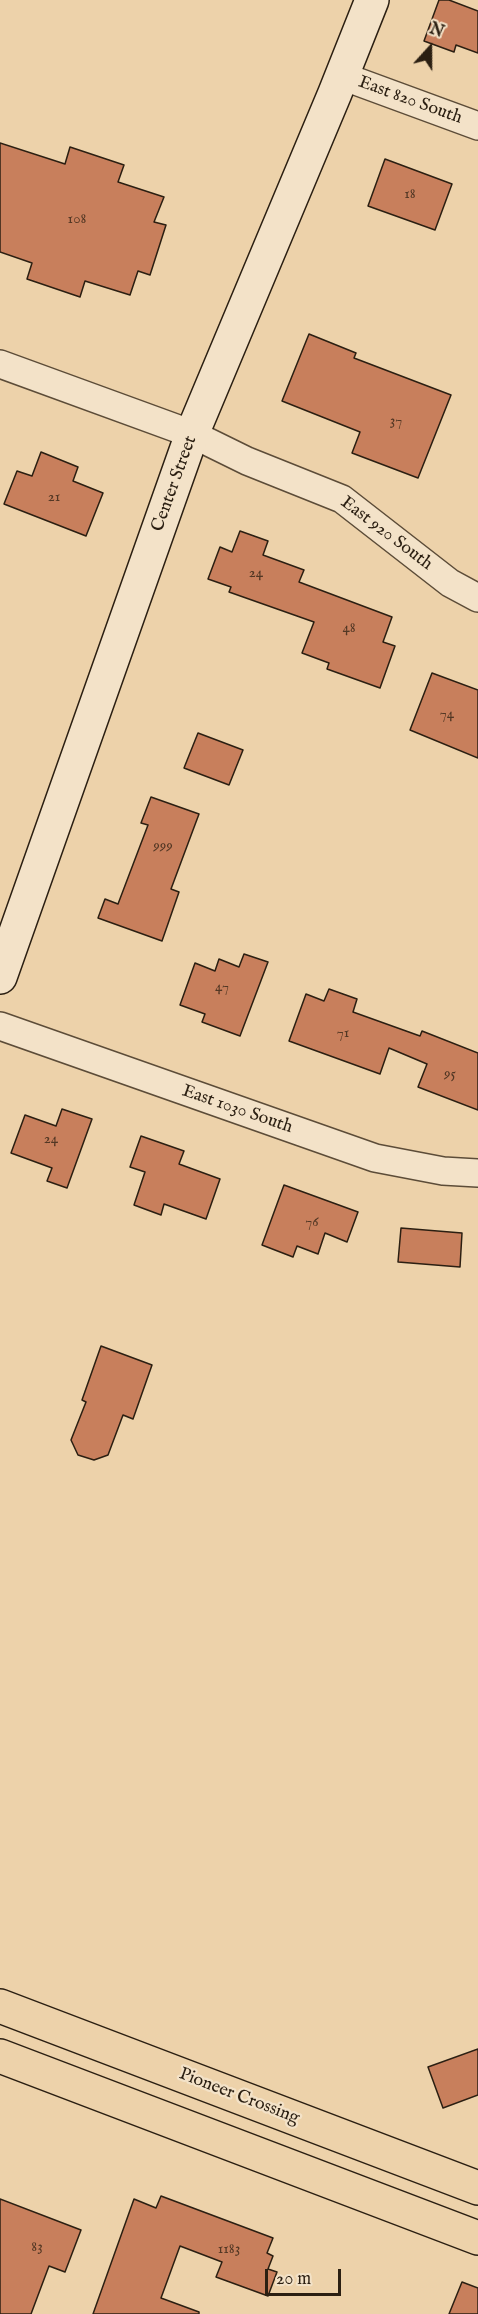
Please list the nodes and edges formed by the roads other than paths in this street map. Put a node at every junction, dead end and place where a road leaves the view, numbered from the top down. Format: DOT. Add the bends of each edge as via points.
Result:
graph roads {
  1 [pos="372,0"];
  2 [pos="342,76"];
  3 [pos="478,126"];
  4 [pos="0,364"];
  5 [pos="192,434"];
  6 [pos="478,598"];
  7 [pos="0,976"];
  8 [pos="0,1026"];
  9 [pos="478,1173"];
  10 [pos="0,2006"];
  11 [pos="0,2056"];
  12 [pos="478,2188"];
  13 [pos="478,2238"];
  1 -- 2 [label="street, Center Street"];
  2 -- 3 [label="street, East 820 South"];
  2 -- 5 [label="street, Center Street"];
  4 -- 5 [label="street, East 920 South"];
  5 -- 6 [label="street, East 920 South" via="342,499 450,583"];
  5 -- 7 [label="street, Center Street"];
  8 -- 9 [label="street, East 1030 South" via="375,1158 443,1171"];
  10 -- 12 [label="highway, Pioneer Crossing"];
  11 -- 13 [label="highway"];
}
